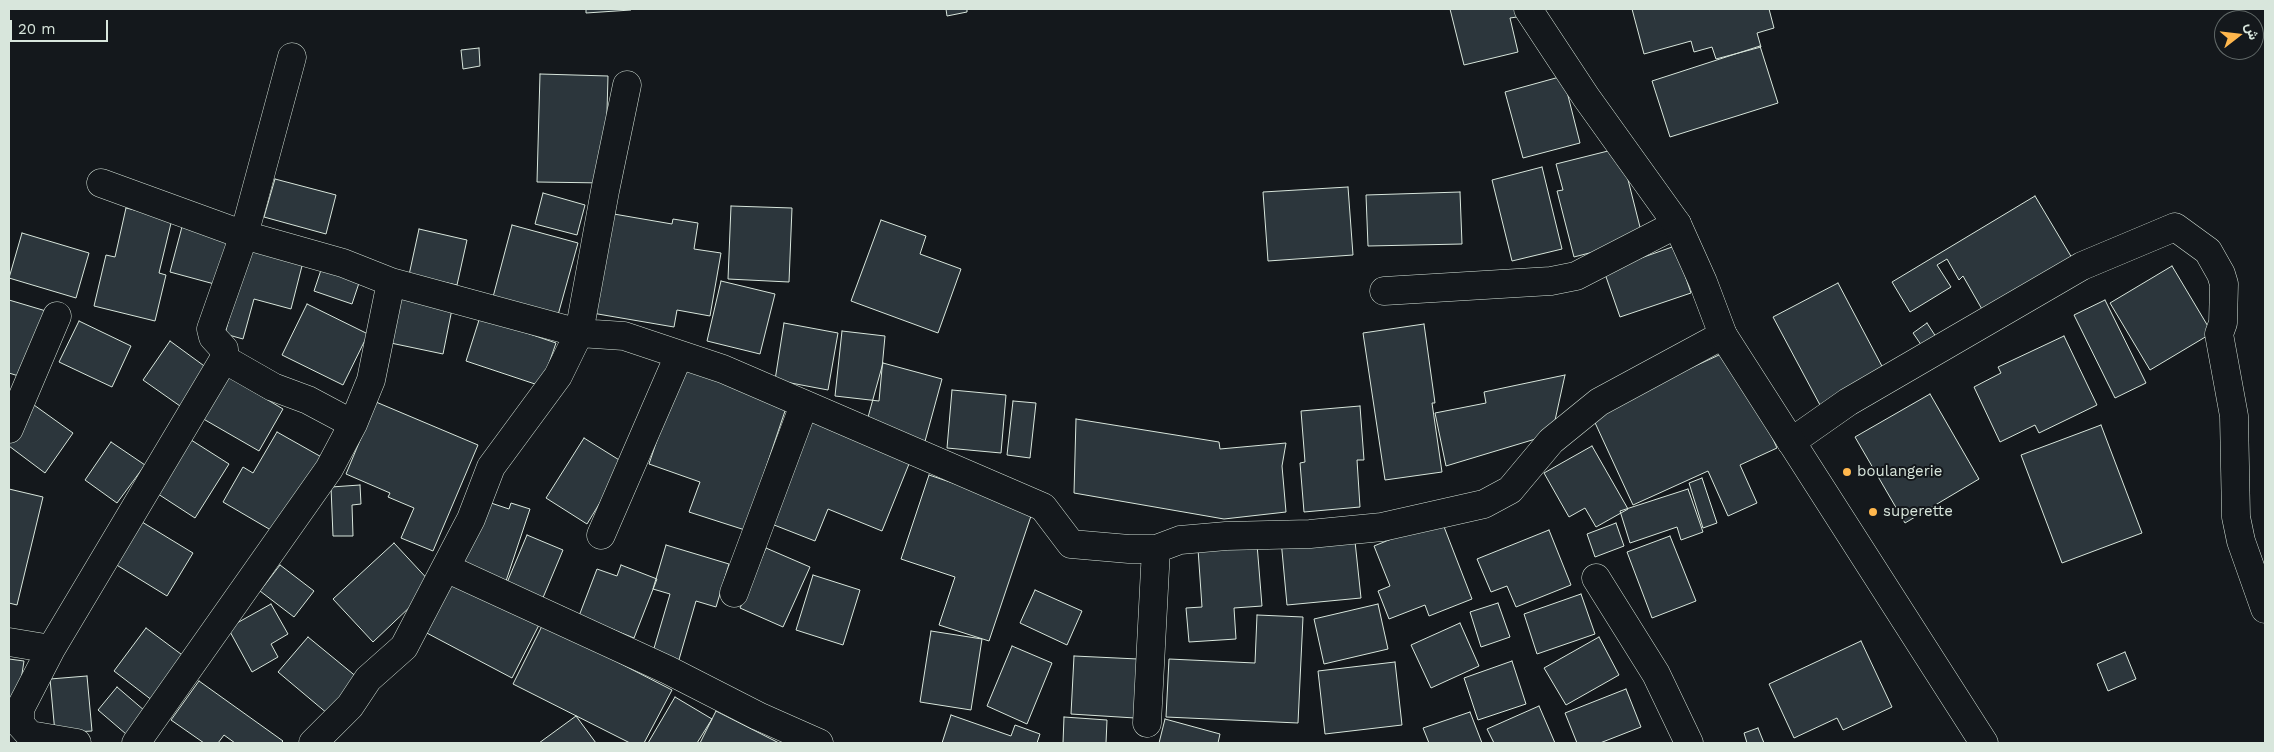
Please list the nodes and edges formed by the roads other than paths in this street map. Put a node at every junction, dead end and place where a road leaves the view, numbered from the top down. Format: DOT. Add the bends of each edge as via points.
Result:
graph roads {
  1 [pos="1528,9"];
  2 [pos="292,57"];
  3 [pos="627,85"];
  4 [pos="101,183"];
  5 [pos="1676,224"];
  6 [pos="244,235"];
  7 [pos="391,282"];
  8 [pos="1384,291"];
  9 [pos="57,316"];
  10 [pos="579,333"];
  11 [pos="1723,334"];
  12 [pos="679,355"];
  13 [pos="224,359"];
  14 [pos="804,404"];
  15 [pos="353,424"];
  16 [pos="9,429"];
  17 [pos="1791,442"];
  18 [pos="601,534"];
  19 [pos="1156,549"];
  20 [pos="446,568"];
  21 [pos="1596,578"];
  22 [pos="734,593"];
  23 [pos="2265,609"];
  24 [pos="9,642"];
  25 [pos="51,648"];
  26 [pos="1147,723"];
  27 [pos="77,743"];
  28 [pos="136,743"];
  29 [pos="313,743"];
  30 [pos="819,743"];
  31 [pos="1689,743"];
  32 [pos="1984,743"];
  1 -- 5 [label="street"];
  2 -- 6 [label="street"];
  3 -- 10 [label="street"];
  4 -- 6 [label="street"];
  5 -- 8 [label="street" via="1576,276 1551,281"];
  5 -- 11 [label="street"];
  6 -- 7 [label="street" via="343,263"];
  6 -- 13 [label="street" via="211,329 213,337 224,349"];
  7 -- 10 [label="street"];
  7 -- 15 [label="street" via="371,380"];
  9 -- 16 [label="street"];
  10 -- 12 [label="street" via="624,336"];
  10 -- 20 [label="street" via="558,376 491,467 471,519"];
  11 -- 17 [label="street"];
  11 -- 19 [label="street" via="1600,402 1551,441 1510,490 1484,504 1382,527 1180,540"];
  12 -- 14 [label="street"];
  12 -- 18 [label="street"];
  13 -- 15 [label="street" via="273,387 308,400"];
  13 -- 25 [label="street"];
  14 -- 19 [label="street" via="1043,507 1071,544"];
  14 -- 22 [label="street"];
  15 -- 28 [label="street" via="328,469"];
  17 -- 23 [label="street" via="1848,402 2082,266 2175,227 2208,251 2224,284 2219,334 2234,416 2236,517"];
  17 -- 32 [label="street"];
  19 -- 26 [label="street"];
  20 -- 29 [label="street" via="404,647 368,679 350,706"];
  20 -- 30 [label="street"];
  21 -- 31 [label="street" via="1656,674"];
  24 -- 25 [label="street"];
  25 -- 27 [label="street" via="20,709 20,724 30,734"];
}
